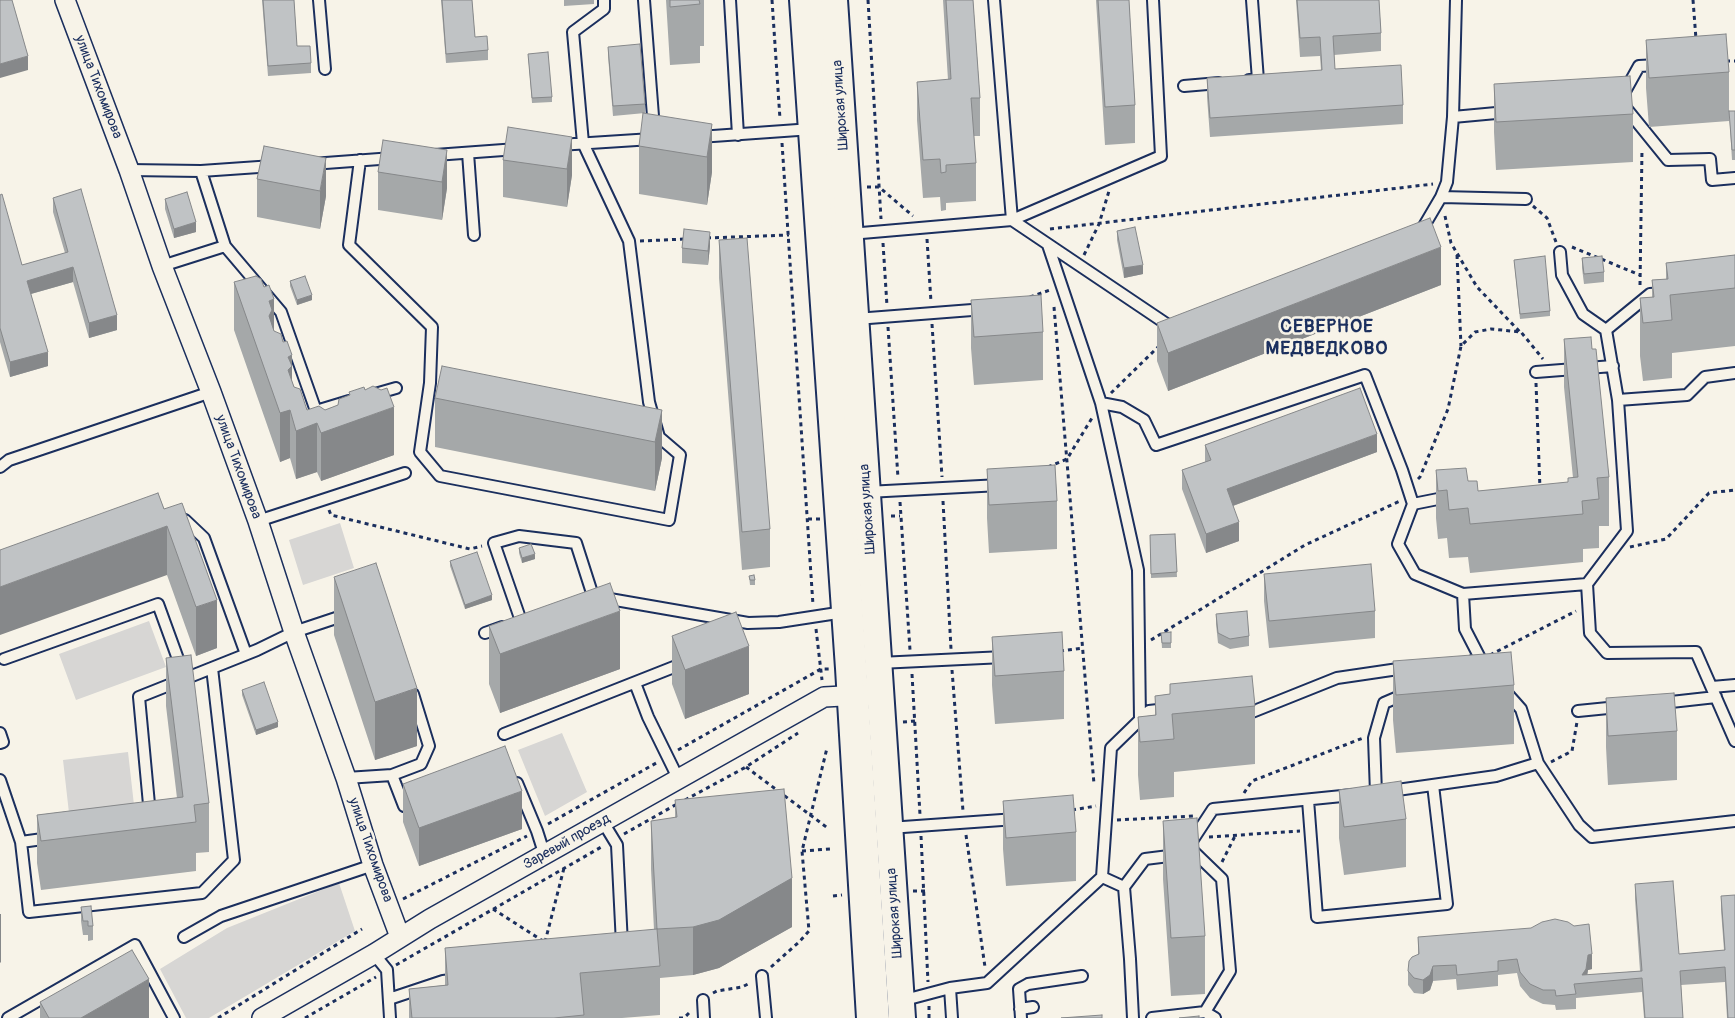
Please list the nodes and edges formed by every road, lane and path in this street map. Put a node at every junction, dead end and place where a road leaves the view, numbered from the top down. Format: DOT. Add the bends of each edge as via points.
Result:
graph roads {
  1 [pos="65,0"];
  2 [pos="319,0"];
  3 [pos="604,0"];
  4 [pos="644,0"];
  5 [pos="730,0"];
  6 [pos="772,0"];
  7 [pos="803,0"];
  8 [pos="818,0"];
  9 [pos="834,0"];
  10 [pos="868,0"];
  11 [pos="994,0"];
  12 [pos="1153,0"];
  13 [pos="1252,0"];
  14 [pos="1456,0"];
  15 [pos="1693,0"];
  16 [pos="1696,45"];
  17 [pos="1721,62"];
  18 [pos="1735,62"];
  19 [pos="1668,64"];
  20 [pos="325,69"];
  21 [pos="1184,86"];
  22 [pos="1522,110"];
  23 [pos="1453,117"];
  24 [pos="1643,128"];
  25 [pos="781,131"];
  26 [pos="738,135"];
  27 [pos="692,137"];
  28 [pos="824,141"];
  29 [pos="583,143"];
  30 [pos="545,146"];
  31 [pos="526,148"];
  32 [pos="468,153"];
  33 [pos="429,156"];
  34 [pos="399,158"];
  35 [pos="360,160"];
  36 [pos="302,164"];
  37 [pos="282,166"];
  38 [pos="129,170"];
  39 [pos="201,171"];
  40 [pos="1114,176"];
  41 [pos="1735,178"];
  42 [pos="1447,182"];
  43 [pos="865,187"];
  44 [pos="880,187"];
  45 [pos="1440,197"];
  46 [pos="1526,200"];
  47 [pos="1012,220"];
  48 [pos="1099,224"];
  49 [pos="926,228"];
  50 [pos="834,230"];
  51 [pos="882,232"];
  52 [pos="1029,232"];
  53 [pos="474,235"];
  54 [pos="789,235"];
  55 [pos="1412,235"];
  56 [pos="704,238"];
  57 [pos="695,239"];
  58 [pos="1555,240"];
  59 [pos="629,241"];
  60 [pos="1048,245"];
  61 [pos="225,246"];
  62 [pos="1560,252"];
  63 [pos="1457,253"];
  64 [pos="162,266"];
  65 [pos="1080,266"];
  66 [pos="1640,275"];
  67 [pos="1678,291"];
  68 [pos="1640,302"];
  69 [pos="999,308"];
  70 [pos="931,313"];
  71 [pos="888,316"];
  72 [pos="856,318"];
  73 [pos="1185,326"];
  74 [pos="1606,330"];
  75 [pos="1521,332"];
  76 [pos="1461,346"];
  77 [pos="1612,366"];
  78 [pos="1552,370"];
  79 [pos="1536,372"];
  80 [pos="1735,373"];
  81 [pos="396,388"];
  82 [pos="211,392"];
  83 [pos="1618,400"];
  84 [pos="1101,403"];
  85 [pos="0,467"];
  86 [pos="405,472"];
  87 [pos="1006,484"];
  88 [pos="942,488"];
  89 [pos="899,490"];
  90 [pos="1735,490"];
  91 [pos="867,492"];
  92 [pos="1456,495"];
  93 [pos="1410,496"];
  94 [pos="1541,496"];
  95 [pos="324,499"];
  96 [pos="170,516"];
  97 [pos="891,516"];
  98 [pos="900,516"];
  99 [pos="258,521"];
  100 [pos="494,543"];
  101 [pos="1612,551"];
  102 [pos="1587,584"];
  103 [pos="1463,594"];
  104 [pos="1588,604"];
  105 [pos="354,612"];
  106 [pos="845,612"];
  107 [pos="814,616"];
  108 [pos="294,632"];
  109 [pos="485,633"];
  110 [pos="1140,647"];
  111 [pos="1083,648"];
  112 [pos="1055,652"];
  113 [pos="246,654"];
  114 [pos="1018,656"];
  115 [pos="4,659"];
  116 [pos="693,659"];
  117 [pos="951,660"];
  118 [pos="911,662"];
  119 [pos="1461,662"];
  120 [pos="879,663"];
  121 [pos="1483,663"];
  122 [pos="1412,667"];
  123 [pos="212,668"];
  124 [pos="821,668"];
  125 [pos="836,669"];
  126 [pos="184,678"];
  127 [pos="408,680"];
  128 [pos="822,680"];
  129 [pos="635,683"];
  130 [pos="1498,684"];
  131 [pos="1735,685"];
  132 [pos="1714,692"];
  133 [pos="1416,694"];
  134 [pos="865,695"];
  135 [pos="1647,704"];
  136 [pos="1627,706"];
  137 [pos="1179,708"];
  138 [pos="1233,709"];
  139 [pos="1578,711"];
  140 [pos="1140,720"];
  141 [pos="915,721"];
  142 [pos="900,722"];
  143 [pos="802,731"];
  144 [pos="0,733"];
  145 [pos="1376,733"];
  146 [pos="504,734"];
  147 [pos="1735,742"];
  148 [pos="0,743"];
  149 [pos="826,748"];
  150 [pos="668,756"];
  151 [pos="1540,765"];
  152 [pos="746,767"];
  153 [pos="506,774"];
  154 [pos="392,775"];
  155 [pos="346,778"];
  156 [pos="678,778"];
  157 [pos="0,780"];
  158 [pos="1433,785"];
  159 [pos="1094,786"];
  160 [pos="1376,793"];
  161 [pos="422,799"];
  162 [pos="1308,800"];
  163 [pos="1236,807"];
  164 [pos="1068,811"];
  165 [pos="1097,814"];
  166 [pos="810,815"];
  167 [pos="1209,816"];
  168 [pos="1030,818"];
  169 [pos="1162,818"];
  170 [pos="1106,821"];
  171 [pos="1735,821"];
  172 [pos="603,822"];
  173 [pos="964,823"];
  174 [pos="151,825"];
  175 [pos="921,825"];
  176 [pos="889,828"];
  177 [pos="829,829"];
  178 [pos="537,830"];
  179 [pos="1310,830"];
  180 [pos="1235,835"];
  181 [pos="58,837"];
  182 [pos="614,839"];
  183 [pos="20,842"];
  184 [pos="1191,843"];
  185 [pos="830,849"];
  186 [pos="802,851"];
  187 [pos="545,856"];
  188 [pos="373,865"];
  189 [pos="564,868"];
  190 [pos="1216,873"];
  191 [pos="1102,877"];
  192 [pos="1124,887"];
  193 [pos="400,901"];
  194 [pos="493,909"];
  195 [pos="362,929"];
  196 [pos="184,936"];
  197 [pos="400,937"];
  198 [pos="545,942"];
  199 [pos="551,946"];
  200 [pos="374,954"];
  201 [pos="623,954"];
  202 [pos="387,970"];
  203 [pos="762,976"];
  204 [pos="1082,976"];
  205 [pos="471,978"];
  206 [pos="987,983"];
  207 [pos="950,988"];
  208 [pos="717,991"];
  209 [pos="928,994"];
  210 [pos="389,999"];
  211 [pos="703,1000"];
  212 [pos="1033,1008"];
  213 [pos="896,1012"];
  214 [pos="1206,1012"];
  215 [pos="1021,1014"];
  216 [pos="8,1018"];
  217 [pos="174,1018"];
  218 [pos="218,1018"];
  219 [pos="262,1018"];
  220 [pos="305,1018"];
  221 [pos="390,1018"];
  222 [pos="679,1018"];
  223 [pos="684,1018"];
  224 [pos="704,1018"];
  225 [pos="766,1018"];
  226 [pos="865,1018"];
  227 [pos="870,1018"];
  228 [pos="930,1018"];
  229 [pos="952,1018"];
  230 [pos="1133,1018"];
  231 [pos="1152,1018"];
  232 [pos="1215,1018"];
  1 -- 38 [label="street, улица Тихомирова"];
  2 -- 20 [label="lane"];
  3 -- 29 [label="lane" via="604,9 573,32"];
  4 -- 29 [label="lane" via="659,139"];
  5 -- 26 [label="lane"];
  6 -- 25 [label="path"];
  7 -- 28 [label="main road, Широкая улица"];
  8 -- 28 [label="lane, Широкая улица"];
  9 -- 28 [label="main road, Широкая улица"];
  10 -- 44 [label="path"];
  11 -- 47 [label="lane"];
  12 -- 40 [label="lane" via="1161,156"];
  13 -- 21 [label="lane" via="1258,80"];
  14 -- 23 [label="lane"];
  15 -- 16 [label="path"];
  17 -- 18 [label="path"];
  19 -- 24 [label="lane" via="1639,66 1620,100"];
  22 -- 23 [label="lane"];
  23 -- 42 [label="lane"];
  24 -- 41 [label="lane" via="1668,160 1710,158 1712,180"];
  24 -- 66 [label="path"];
  25 -- 26 [label="lane"];
  25 -- 28 [label="lane"];
  25 -- 54 [label="path"];
  26 -- 27 [label="lane"];
  28 -- 50 [label="main road, Широкая улица"];
  29 -- 30 [label="lane"];
  29 -- 59 [label="lane"];
  31 -- 32 [label="lane"];
  32 -- 33 [label="lane"];
  32 -- 53 [label="lane"];
  34 -- 35 [label="lane"];
  35 -- 36 [label="lane"];
  35 -- 59 [label="lane" via="349,245 432,327 435,384 420,452 440,476 669,520 680,455 655,436"];
  37 -- 39 [label="lane"];
  38 -- 39 [label="lane"];
  38 -- 64 [label="street, улица Тихомирова"];
  39 -- 61 [label="lane"];
  40 -- 47 [label="lane"];
  40 -- 48 [label="path"];
  42 -- 45 [label="lane"];
  42 -- 48 [label="path"];
  43 -- 44 [label="path"];
  44 -- 49 [label="path"];
  44 -- 51 [label="path"];
  45 -- 46 [label="lane"];
  45 -- 55 [label="lane" via="1421,231"];
  45 -- 63 [label="path"];
  46 -- 58 [label="path" via="1547,218"];
  47 -- 49 [label="lane"];
  47 -- 52 [label="lane"];
  48 -- 52 [label="path"];
  48 -- 65 [label="path"];
  49 -- 51 [label="lane"];
  49 -- 70 [label="path"];
  50 -- 51 [label="lane"];
  50 -- 72 [label="main road, Широкая улица"];
  50 -- 106 [label="main road, Широкая улица"];
  50 -- 134 [label="lane, Широкая улица"];
  51 -- 71 [label="path"];
  52 -- 60 [label="lane"];
  54 -- 56 [label="path"];
  54 -- 107 [label="path"];
  57 -- 59 [label="path"];
  58 -- 62 [label="path"];
  58 -- 66 [label="path"];
  60 -- 65 [label="lane"];
  60 -- 84 [label="lane"];
  61 -- 64 [label="lane"];
  61 -- 81 [label="lane" via="281,312 316,411"];
  62 -- 74 [label="lane" via="1562,275 1583,314"];
  63 -- 75 [label="path" via="1476,286"];
  63 -- 76 [label="path"];
  64 -- 82 [label="street, улица Тихомирова"];
  65 -- 73 [label="lane" via="1176,330"];
  66 -- 68 [label="path"];
  67 -- 68 [label="lane" via="1650,294"];
  68 -- 74 [label="lane"];
  69 -- 70 [label="lane"];
  69 -- 111 [label="path" via="1052,289"];
  70 -- 71 [label="lane"];
  70 -- 88 [label="path"];
  71 -- 72 [label="lane"];
  71 -- 89 [label="path"];
  72 -- 91 [label="main road, Широкая улица"];
  74 -- 77 [label="lane"];
  75 -- 76 [label="path" via="1491,329 1475,332"];
  75 -- 78 [label="path"];
  76 -- 93 [label="path" via="1448,409"];
  77 -- 78 [label="lane"];
  77 -- 83 [label="lane"];
  78 -- 79 [label="lane"];
  79 -- 94 [label="path"];
  80 -- 83 [label="lane" via="1705,377 1687,395"];
  82 -- 85 [label="lane" via="9,460"];
  82 -- 99 [label="street, улица Тихомирова"];
  83 -- 101 [label="lane" via="1628,531"];
  84 -- 93 [label="lane" via="1122,407 1144,420 1156,446 1365,375"];
  84 -- 110 [label="lane" via="1138,570"];
  86 -- 95 [label="lane"];
  87 -- 88 [label="lane"];
  88 -- 89 [label="lane"];
  88 -- 117 [label="path"];
  89 -- 91 [label="lane"];
  89 -- 98 [label="path"];
  90 -- 101 [label="path" via="1709,493 1666,539"];
  91 -- 120 [label="main road, Широкая улица"];
  92 -- 93 [label="lane"];
  93 -- 103 [label="lane" via="1398,544 1415,574"];
  93 -- 110 [label="path" via="1305,545"];
  95 -- 99 [label="lane"];
  95 -- 100 [label="path" via="331,515 470,549"];
  96 -- 113 [label="lane" via="185,520 204,538"];
  97 -- 98 [label="path"];
  98 -- 118 [label="path"];
  99 -- 108 [label="street, улица Тихомирова"];
  100 -- 107 [label="lane" via="519,536 576,543 589,598 744,626"];
  100 -- 109 [label="lane" via="526,619"];
  101 -- 102 [label="lane"];
  102 -- 103 [label="lane"];
  102 -- 104 [label="lane"];
  103 -- 121 [label="lane" via="1465,629"];
  104 -- 121 [label="path"];
  104 -- 132 [label="lane" via="1590,633 1608,653 1696,652"];
  105 -- 108 [label="lane"];
  106 -- 107 [label="lane"];
  106 -- 134 [label="main road, Широкая улица"];
  107 -- 124 [label="path"];
  108 -- 113 [label="lane"];
  108 -- 155 [label="street, улица Тихомирова"];
  110 -- 140 [label="lane"];
  111 -- 112 [label="path"];
  111 -- 159 [label="path"];
  113 -- 123 [label="lane"];
  114 -- 117 [label="lane"];
  115 -- 126 [label="lane" via="158,604"];
  116 -- 129 [label="lane"];
  117 -- 118 [label="lane"];
  117 -- 173 [label="path"];
  118 -- 120 [label="lane"];
  118 -- 141 [label="path"];
  119 -- 121 [label="lane"];
  120 -- 134 [label="main road, Широкая улица"];
  122 -- 138 [label="lane" via="1337,678 1247,714"];
  123 -- 126 [label="lane"];
  123 -- 183 [label="lane" via="234,860 202,893 29,912"];
  124 -- 125 [label="path"];
  124 -- 128 [label="path"];
  124 -- 150 [label="path"];
  126 -- 174 [label="lane" via="139,697"];
  127 -- 154 [label="lane" via="429,746 421,764"];
  129 -- 146 [label="lane"];
  129 -- 150 [label="lane"];
  130 -- 151 [label="lane" via="1522,709"];
  131 -- 132 [label="lane"];
  132 -- 135 [label="lane"];
  132 -- 147 [label="lane"];
  133 -- 145 [label="lane" via="1384,703"];
  134 -- 156 [label="street, Заревый проезд" via="824,697"];
  134 -- 176 [label="main road, Широкая улица"];
  134 -- 213 [label="lane, Широкая улица"];
  134 -- 227 [label="main road, Широкая улица"];
  136 -- 139 [label="lane"];
  137 -- 140 [label="lane" via="1149,711"];
  139 -- 151 [label="path" via="1572,751"];
  140 -- 170 [label="lane" via="1111,748"];
  141 -- 142 [label="path"];
  141 -- 175 [label="path"];
  143 -- 152 [label="path"];
  144 -- 148 [label="lane" via="3,742"];
  145 -- 160 [label="lane"];
  145 -- 163 [label="path" via="1252,781"];
  149 -- 166 [label="path"];
  150 -- 156 [label="lane"];
  150 -- 178 [label="path"];
  151 -- 158 [label="lane" via="1496,776"];
  151 -- 171 [label="lane" via="1579,825 1592,837"];
  152 -- 166 [label="path"];
  152 -- 182 [label="path"];
  153 -- 178 [label="lane" via="515,777"];
  154 -- 155 [label="lane"];
  154 -- 161 [label="lane" via="404,806"];
  155 -- 188 [label="street, улица Тихомирова"];
  156 -- 172 [label="street, Заревый проезд"];
  157 -- 183 [label="lane"];
  158 -- 160 [label="lane"];
  158 -- 179 [label="lane" via="1446,904 1317,918"];
  160 -- 162 [label="lane"];
  162 -- 163 [label="lane"];
  162 -- 179 [label="lane"];
  163 -- 167 [label="lane" via="1213,809"];
  164 -- 165 [label="path" via="1096,806"];
  166 -- 177 [label="path"];
  166 -- 186 [label="path"];
  167 -- 169 [label="path"];
  167 -- 184 [label="lane"];
  168 -- 173 [label="lane"];
  169 -- 170 [label="path"];
  169 -- 184 [label="path"];
  170 -- 191 [label="lane"];
  172 -- 182 [label="lane"];
  172 -- 187 [label="street, Заревый проезд"];
  173 -- 175 [label="lane"];
  173 -- 206 [label="path"];
  175 -- 176 [label="lane"];
  175 -- 209 [label="path"];
  176 -- 213 [label="main road, Широкая улица"];
  178 -- 187 [label="lane"];
  178 -- 193 [label="path"];
  179 -- 180 [label="path"];
  180 -- 184 [label="path"];
  180 -- 190 [label="path"];
  181 -- 183 [label="lane"];
  182 -- 189 [label="path"];
  182 -- 201 [label="lane" via="618,846"];
  184 -- 190 [label="lane"];
  184 -- 192 [label="lane" via="1184,855 1145,859"];
  185 -- 186 [label="path"];
  186 -- 203 [label="path" via="809,931"];
  187 -- 197 [label="street, Заревый проезд"];
  188 -- 196 [label="lane" via="221,916"];
  188 -- 197 [label="street, улица Тихомирова"];
  189 -- 194 [label="path"];
  189 -- 198 [label="path"];
  190 -- 214 [label="lane" via="1222,879 1230,971"];
  191 -- 192 [label="lane"];
  191 -- 206 [label="lane"];
  192 -- 230 [label="lane"];
  194 -- 198 [label="path"];
  194 -- 202 [label="path"];
  195 -- 218 [label="path"];
  197 -- 200 [label="street, Заревый проезд"];
  198 -- 199 [label="path"];
  200 -- 202 [label="lane"];
  200 -- 219 [label="street, Заревый проезд"];
  202 -- 210 [label="lane"];
  202 -- 220 [label="path"];
  203 -- 208 [label="path" via="742,987"];
  203 -- 225 [label="lane"];
  204 -- 215 [label="lane" via="1028,984 1019,989"];
  205 -- 210 [label="lane" via="443,981"];
  206 -- 207 [label="lane"];
  207 -- 209 [label="lane"];
  207 -- 229 [label="lane"];
  209 -- 213 [label="lane"];
  209 -- 228 [label="path"];
  210 -- 221 [label="lane"];
  211 -- 224 [label="lane"];
  212 -- 215 [label="lane"];
  214 -- 231 [label="lane"];
  214 -- 232 [label="lane"];
  216 -- 217 [label="lane" via="135,945"];
  222 -- 223 [label="path"];
  226 -- 227 [label="lane"];
}
